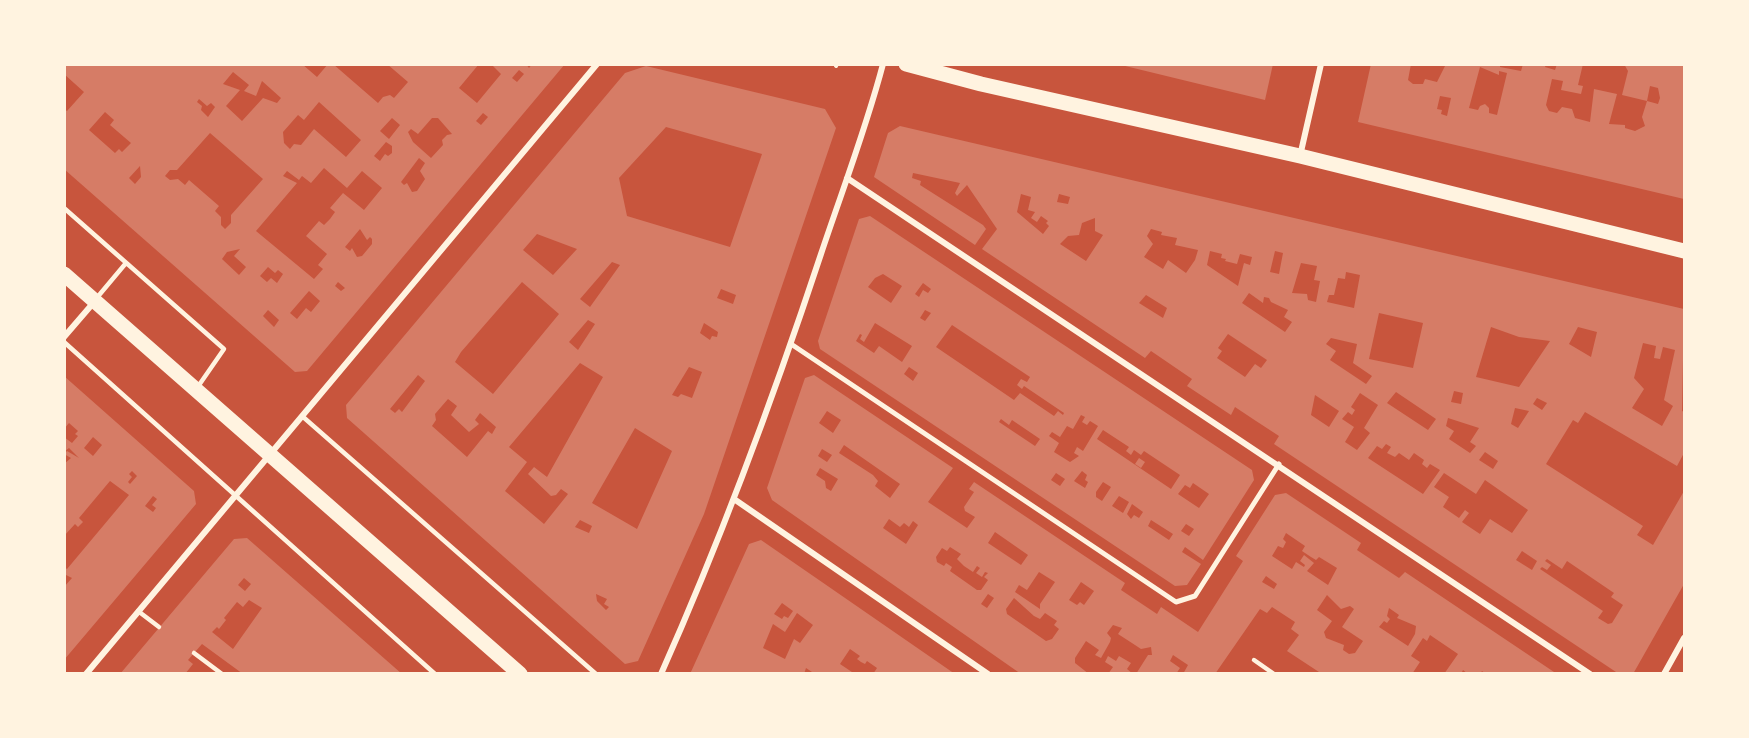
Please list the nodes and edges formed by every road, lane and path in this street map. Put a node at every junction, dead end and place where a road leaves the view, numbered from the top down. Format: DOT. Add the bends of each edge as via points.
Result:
graph roads {
  1 [pos="597,64"];
  2 [pos="883,64"];
  3 [pos="906,64"];
  4 [pos="1321,64"];
  5 [pos="1300,156"];
  6 [pos="847,178"];
  7 [pos="64,208"];
  8 [pos="1684,251"];
  9 [pos="126,263"];
  10 [pos="64,274"];
  11 [pos="95,300"];
  12 [pos="64,340"];
  13 [pos="791,344"];
  14 [pos="197,388"];
  15 [pos="302,416"];
  16 [pos="269,453"];
  17 [pos="1279,464"];
  18 [pos="235,493"];
  19 [pos="734,499"];
  20 [pos="138,611"];
  21 [pos="159,627"];
  22 [pos="1684,638"];
  23 [pos="194,653"];
  24 [pos="1254,660"];
  25 [pos="86,674"];
  26 [pos="222,674"];
  27 [pos="435,674"];
  28 [pos="520,674"];
  29 [pos="596,674"];
  30 [pos="661,674"];
  31 [pos="988,674"];
  32 [pos="1274,674"];
  33 [pos="1590,674"];
  34 [pos="1664,674"];
  1 -- 15 [label="street"];
  2 -- 6 [label="street"];
  3 -- 5 [label="main road"];
  4 -- 5 [label="street"];
  5 -- 8 [label="main road"];
  6 -- 13 [label="street"];
  6 -- 17 [label="street"];
  7 -- 9 [label="lane"];
  9 -- 11 [label="lane"];
  9 -- 14 [label="lane" via="224,349"];
  10 -- 11 [label="main road"];
  11 -- 12 [label="street"];
  11 -- 14 [label="main road"];
  12 -- 18 [label="lane"];
  13 -- 17 [label="street" via="1176,602 1195,596"];
  13 -- 19 [label="street"];
  14 -- 16 [label="main road"];
  15 -- 16 [label="street"];
  15 -- 29 [label="lane"];
  16 -- 18 [label="street"];
  16 -- 28 [label="main road"];
  17 -- 33 [label="street"];
  18 -- 20 [label="street"];
  18 -- 27 [label="lane"];
  19 -- 30 [label="street"];
  19 -- 31 [label="street"];
  20 -- 21 [label="lane"];
  20 -- 25 [label="street"];
  22 -- 34 [label="street"];
  23 -- 26 [label="lane"];
  24 -- 32 [label="lane"];
}
